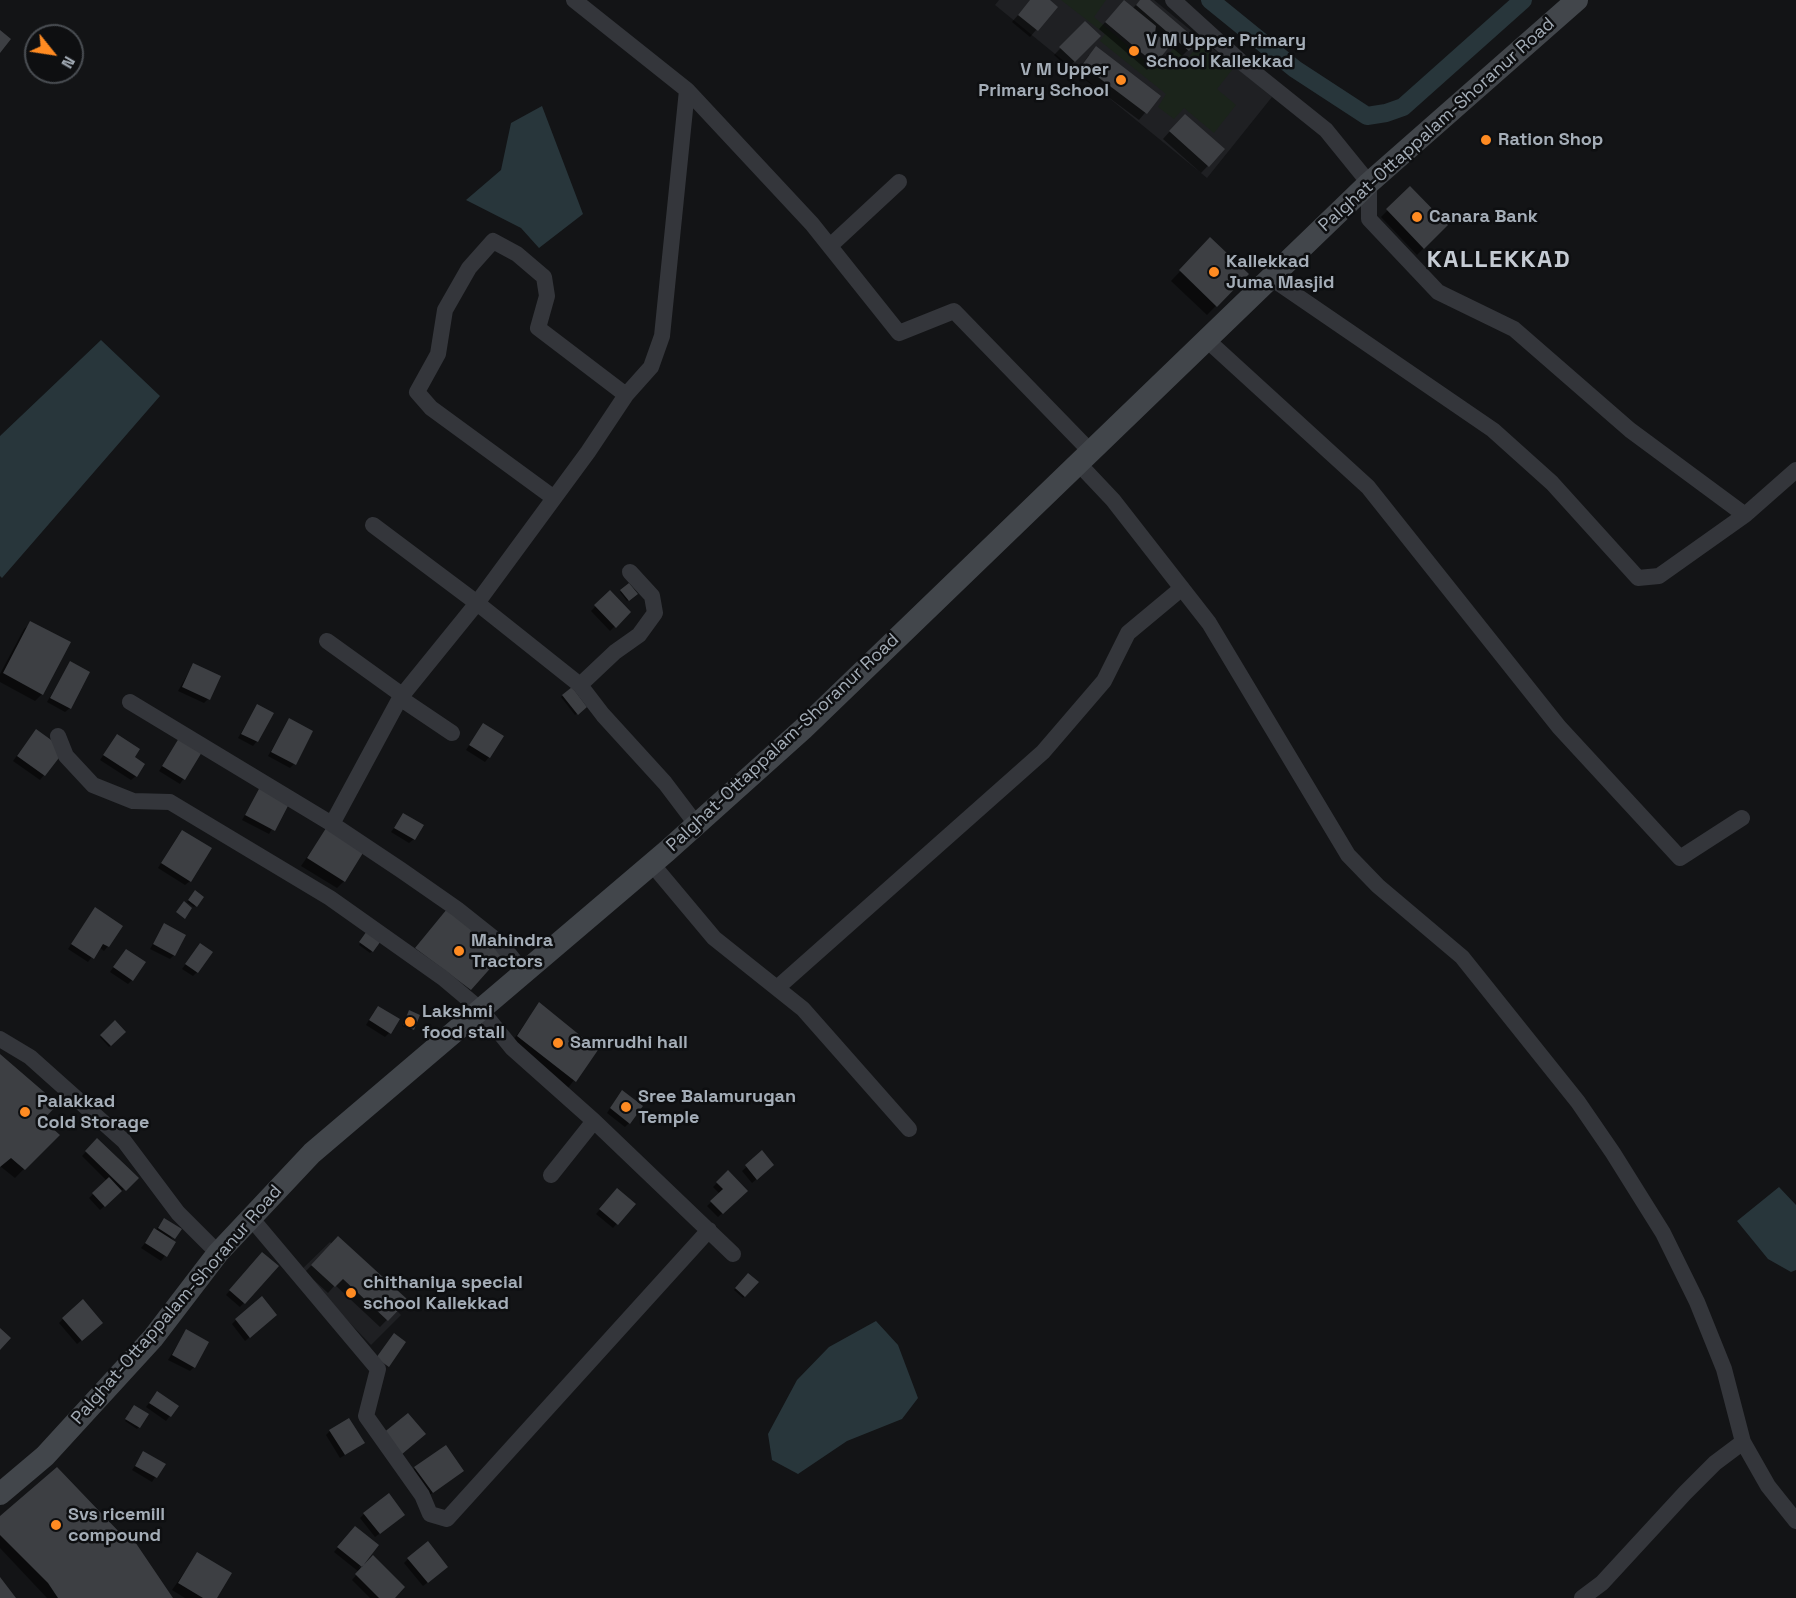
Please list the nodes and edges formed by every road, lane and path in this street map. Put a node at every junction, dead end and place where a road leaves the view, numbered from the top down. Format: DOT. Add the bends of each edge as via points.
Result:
graph roads {
  1 [pos="574,0"];
  2 [pos="1173,0"];
  3 [pos="1577,0"];
  4 [pos="687,90"];
  5 [pos="899,182"];
  6 [pos="1369,183"];
  7 [pos="830,246"];
  8 [pos="1271,278"];
  9 [pos="1207,340"];
  10 [pos="626,395"];
  11 [pos="1085,458"];
  12 [pos="1796,470"];
  13 [pos="554,498"];
  14 [pos="1745,515"];
  15 [pos="373,525"];
  16 [pos="630,572"];
  17 [pos="1182,588"];
  18 [pos="477,603"];
  19 [pos="327,641"];
  20 [pos="580,685"];
  21 [pos="401,696"];
  22 [pos="130,702"];
  23 [pos="452,733"];
  24 [pos="58,736"];
  25 [pos="1742,818"];
  26 [pos="332,824"];
  27 [pos="696,824"];
  28 [pos="652,864"];
  29 [pos="524,973"];
  30 [pos="777,988"];
  31 [pos="481,1010"];
  32 [pos="0,1039"];
  33 [pos="594,1121"];
  34 [pos="909,1129"];
  35 [pos="551,1175"];
  36 [pos="251,1218"];
  37 [pos="709,1230"];
  38 [pos="218,1253"];
  39 [pos="734,1254"];
  40 [pos="1743,1442"];
  41 [pos="0,1494"];
  42 [pos="1796,1521"];
  43 [pos="1582,1598"];
  1 -- 4 [label="street"];
  2 -- 6 [label="street" via="1240,61 1326,130"];
  3 -- 6 [label="main road, Palghat-Ottappalam-Shoranur Road"];
  4 -- 7 [label="street"];
  4 -- 10 [label="street" via="662,336 651,367"];
  5 -- 7 [label="street"];
  6 -- 8 [label="main road, Palghat-Ottappalam-Shoranur Road"];
  6 -- 14 [label="street" via="1369,219 1438,292 1514,328 1630,430"];
  7 -- 11 [label="street" via="899,333 954,311"];
  8 -- 9 [label="main road, Palghat-Ottappalam-Shoranur Road"];
  8 -- 14 [label="street" via="1493,430 1552,483 1638,578 1659,576"];
  9 -- 11 [label="main road, Palghat-Ottappalam-Shoranur Road"];
  9 -- 25 [label="street" via="1368,487 1559,727 1680,858"];
  10 -- 13 [label="street"];
  10 -- 13 [label="street" via="538,328 548,296 544,278 517,254 493,241 469,268 445,310 438,354 417,392 431,408"];
  11 -- 17 [label="street"];
  11 -- 27 [label="main road, Palghat-Ottappalam-Shoranur Road" via="803,729"];
  12 -- 14 [label="street"];
  13 -- 18 [label="street"];
  15 -- 18 [label="street"];
  16 -- 20 [label="street" via="652,596 655,613 639,635"];
  17 -- 30 [label="street" via="1128,633 1104,681 1043,752"];
  17 -- 40 [label="street" via="1209,623 1348,855 1378,886 1462,957 1578,1102 1613,1153 1663,1233 1697,1302 1724,1369"];
  18 -- 20 [label="street"];
  18 -- 21 [label="street"];
  19 -- 21 [label="street"];
  20 -- 27 [label="street"];
  21 -- 23 [label="street"];
  21 -- 26 [label="street"];
  22 -- 26 [label="street"];
  24 -- 31 [label="street" via="66,756 93,785 133,801 170,802 330,898 443,978"];
  26 -- 29 [label="street" via="457,909 501,944"];
  27 -- 28 [label="main road, Palghat-Ottappalam-Shoranur Road"];
  28 -- 29 [label="main road, Palghat-Ottappalam-Shoranur Road"];
  28 -- 30 [label="street" via="714,938"];
  29 -- 31 [label="main road, Palghat-Ottappalam-Shoranur Road"];
  30 -- 34 [label="street" via="803,1009"];
  31 -- 33 [label="street" via="512,1048"];
  31 -- 36 [label="main road, Palghat-Ottappalam-Shoranur Road" via="312,1153"];
  32 -- 38 [label="street" via="30,1058 124,1141 178,1213"];
  33 -- 35 [label="street"];
  33 -- 37 [label="street"];
  36 -- 37 [label="street" via="378,1369 366,1416 422,1495 430,1514 447,1519"];
  36 -- 38 [label="main road, Palghat-Ottappalam-Shoranur Road"];
  37 -- 39 [label="street"];
  38 -- 41 [label="main road, Palghat-Ottappalam-Shoranur Road" via="153,1338 45,1456"];
  40 -- 42 [label="street" via="1768,1486"];
  40 -- 43 [label="street" via="1692,1485 1602,1583"];
}
